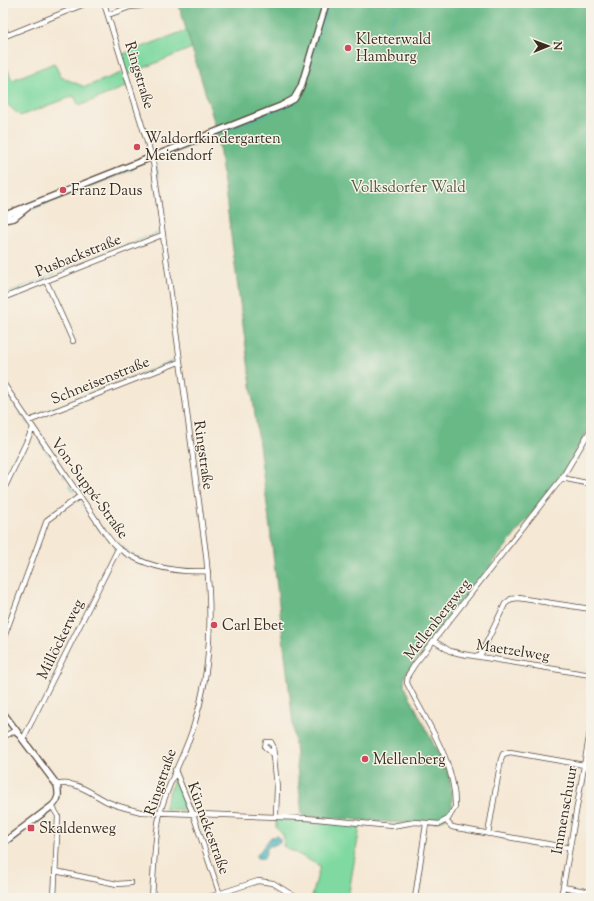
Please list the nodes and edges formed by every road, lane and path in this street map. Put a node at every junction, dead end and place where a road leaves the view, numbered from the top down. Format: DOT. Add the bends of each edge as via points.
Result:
graph roads {
  1 [pos="87,3"];
  2 [pos="104,3"];
  3 [pos="326,3"];
  4 [pos="140,6"];
  5 [pos="108,15"];
  6 [pos="3,26"];
  7 [pos="5,36"];
  8 [pos="152,158"];
  9 [pos="28,207"];
  10 [pos="3,216"];
  11 [pos="3,220"];
  12 [pos="162,235"];
  13 [pos="46,281"];
  14 [pos="3,298"];
  15 [pos="72,341"];
  16 [pos="179,362"];
  17 [pos="3,383"];
  18 [pos="29,421"];
  19 [pos="33,428"];
  20 [pos="591,429"];
  21 [pos="562,478"];
  22 [pos="591,484"];
  23 [pos="3,491"];
  24 [pos="80,496"];
  25 [pos="118,548"];
  26 [pos="208,571"];
  27 [pos="591,609"];
  28 [pos="3,640"];
  29 [pos="434,642"];
  30 [pos="480,656"];
  31 [pos="591,676"];
  32 [pos="3,713"];
  33 [pos="591,726"];
  34 [pos="16,730"];
  35 [pos="3,737"];
  36 [pos="23,739"];
  37 [pos="272,753"];
  38 [pos="584,765"];
  39 [pos="175,770"];
  40 [pos="57,785"];
  41 [pos="52,806"];
  42 [pos="161,812"];
  43 [pos="192,814"];
  44 [pos="276,816"];
  45 [pos="446,821"];
  46 [pos="426,824"];
  47 [pos="488,834"];
  48 [pos="3,843"];
  49 [pos="570,848"];
  50 [pos="55,871"];
  51 [pos="131,883"];
  52 [pos="563,887"];
  53 [pos="591,892"];
  54 [pos="177,895"];
  55 [pos="220,896"];
  56 [pos="54,898"];
  57 [pos="152,898"];
  58 [pos="185,898"];
  59 [pos="206,898"];
  60 [pos="297,898"];
  61 [pos="415,898"];
  62 [pos="561,898"];
  1 -- 7 [label="street"];
  2 -- 5 [label="street, Ringstraße"];
  3 -- 8 [label="street" via="301,87 294,99"];
  4 -- 5 [label="street"];
  5 -- 8 [label="street, Ringstraße"];
  6 -- 7 [label="street"];
  8 -- 9 [label="street"];
  8 -- 12 [label="street, Ringstraße"];
  9 -- 10 [label="street"];
  9 -- 11 [label="street" via="14,218"];
  12 -- 13 [label="street, Pusbackstraße"];
  12 -- 16 [label="street, Ringstraße"];
  13 -- 14 [label="street, Pusbackstraße"];
  13 -- 15 [label="street"];
  16 -- 18 [label="street, Schneisenstraße"];
  16 -- 26 [label="street, Ringstraße"];
  17 -- 18 [label="street, Von-Suppé-Straße"];
  18 -- 19 [label="street, Von-Suppé-Straße"];
  19 -- 23 [label="street"];
  19 -- 24 [label="street, Von-Suppé-Straße"];
  20 -- 21 [label="street, Mellenbergweg"];
  21 -- 22 [label="street"];
  21 -- 29 [label="street, Mellenbergweg"];
  24 -- 25 [label="street, Von-Suppé-Straße"];
  24 -- 28 [label="street" via="47,520"];
  25 -- 26 [label="street, Von-Suppé-Straße" via="149,564 168,570"];
  25 -- 36 [label="street, Millöckerweg"];
  26 -- 39 [label="street, Ringstraße" via="210,644 205,676 194,726"];
  27 -- 30 [label="street" via="511,599 505,604"];
  29 -- 30 [label="street, Maetzelweg" via="450,651"];
  29 -- 45 [label="street, Mellenbergweg" via="415,664 408,675 407,683 451,775 455,807"];
  30 -- 31 [label="street, Maetzelweg"];
  32 -- 34 [label="street"];
  33 -- 38 [label="street, Immenschuur"];
  34 -- 35 [label="street"];
  34 -- 36 [label="street"];
  36 -- 40 [label="street"];
  37 -- 44 [label="street" via="277,777"];
  38 -- 47 [label="street" via="505,753 501,759"];
  38 -- 49 [label="street, Immenschuur"];
  39 -- 42 [label="street, Ringstraße"];
  39 -- 43 [label="street, Künnekestraße"];
  40 -- 41 [label="street" via="58,799"];
  40 -- 42 [label="street" via="74,784 122,807 141,812"];
  41 -- 48 [label="street"];
  41 -- 50 [label="street" via="58,816"];
  42 -- 43 [label="street"];
  42 -- 57 [label="street, Ringstraße"];
  43 -- 44 [label="street"];
  43 -- 55 [label="street, Künnekestraße"];
  44 -- 46 [label="street" via="392,826 415,822"];
  45 -- 46 [label="street"];
  45 -- 47 [label="street" via="452,827"];
  46 -- 61 [label="street"];
  47 -- 49 [label="street"];
  49 -- 52 [label="street, Immenschuur"];
  50 -- 51 [label="street" via="117,884"];
  50 -- 56 [label="street"];
  52 -- 53 [label="street"];
  52 -- 62 [label="street, Immenschuur"];
  54 -- 58 [label="street"];
  55 -- 59 [label="street, Künnekestraße"];
  55 -- 60 [label="street" via="258,881 266,881"];
}
